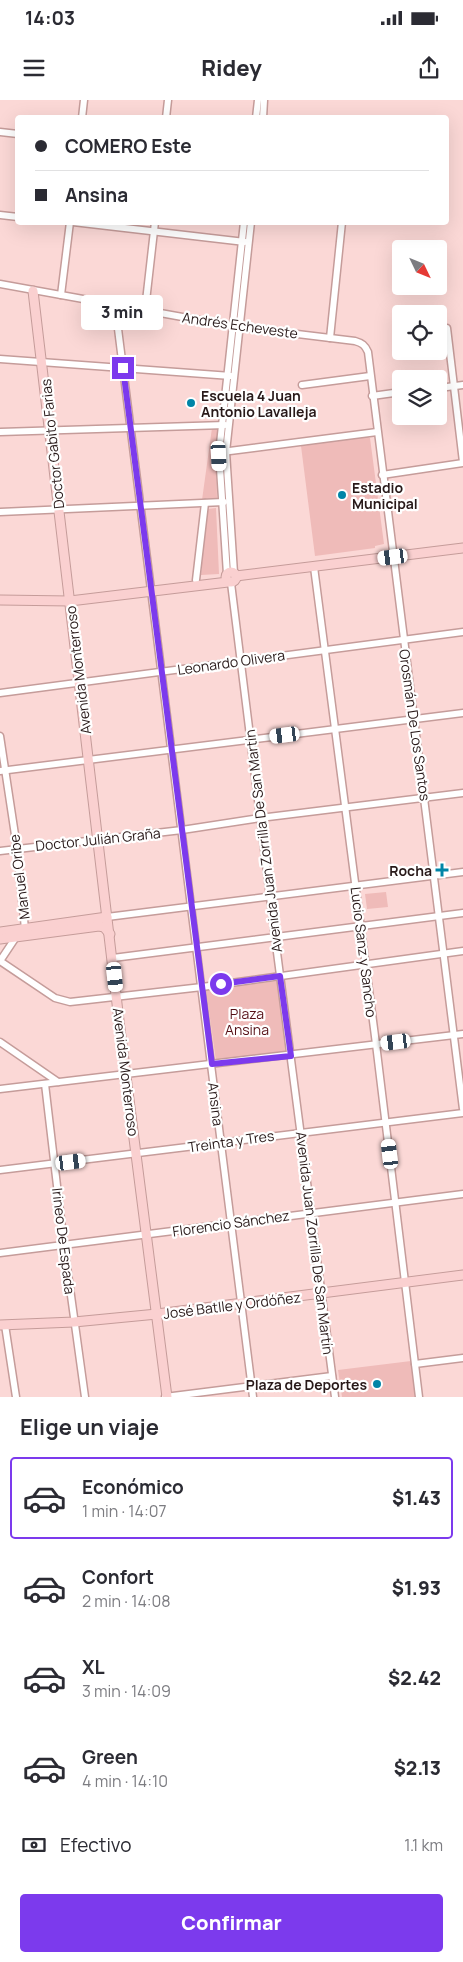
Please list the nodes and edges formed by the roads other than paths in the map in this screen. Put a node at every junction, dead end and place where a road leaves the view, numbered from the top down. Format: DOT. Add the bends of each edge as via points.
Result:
graph roads {
  1 [pos="84,100"];
  2 [pos="168,100"];
  3 [pos="258,100"];
  4 [pos="264,100"];
  5 [pos="82,115"];
  6 [pos="166,115"];
  7 [pos="256,115"];
  8 [pos="263,115"];
  9 [pos="0,132"];
  10 [pos="15,134"];
  11 [pos="0,215"];
  12 [pos="15,217"];
  13 [pos="71,225"];
  14 [pos="99,225"];
  15 [pos="155,225"];
  16 [pos="244,225"];
  17 [pos="250,225"];
  18 [pos="342,225"];
  19 [pos="154,231"];
  20 [pos="245,242"];
  21 [pos="0,284"];
  22 [pos="33,291"];
  23 [pos="62,295"];
  24 [pos="115,305"];
  25 [pos="145,310"];
  26 [pos="236,327"];
  27 [pos="447,328"];
  28 [pos="330,338"];
  29 [pos="363,343"];
  30 [pos="0,359"];
  31 [pos="43,362"];
  32 [pos="123,368"];
  33 [pos="231,376"];
  34 [pos="370,376"];
  35 [pos="463,385"];
  36 [pos="302,386"];
  37 [pos="454,386"];
  38 [pos="447,387"];
  39 [pos="392,393"];
  40 [pos="372,396"];
  41 [pos="225,425"];
  42 [pos="131,428"];
  43 [pos="50,430"];
  44 [pos="0,432"];
  45 [pos="377,432"];
  46 [pos="222,452"];
  47 [pos="463,463"];
  48 [pos="382,475"];
  49 [pos="222,502"];
  50 [pos="229,502"];
  51 [pos="205,503"];
  52 [pos="140,507"];
  53 [pos="59,509"];
  54 [pos="0,512"];
  55 [pos="463,548"];
  56 [pos="393,557"];
  57 [pos="314,567"];
  58 [pos="230,577"];
  59 [pos="196,580"];
  60 [pos="151,589"];
  61 [pos="0,596"];
  62 [pos="70,599"];
  63 [pos="0,600"];
  64 [pos="463,632"];
  65 [pos="403,640"];
  66 [pos="325,650"];
  67 [pos="241,660"];
  68 [pos="162,671"];
  69 [pos="79,682"];
  70 [pos="0,693"];
  71 [pos="463,712"];
  72 [pos="413,719"];
  73 [pos="335,729"];
  74 [pos="0,736"];
  75 [pos="251,740"];
  76 [pos="172,750"];
  77 [pos="88,760"];
  78 [pos="2,771"];
  79 [pos="463,793"];
  80 [pos="425,799"];
  81 [pos="346,809"];
  82 [pos="260,818"];
  83 [pos="182,830"];
  84 [pos="98,838"];
  85 [pos="17,848"];
  86 [pos="0,851"];
  87 [pos="463,872"];
  88 [pos="434,875"];
  89 [pos="356,886"];
  90 [pos="270,897"];
  91 [pos="191,907"];
  92 [pos="463,913"];
  93 [pos="439,916"];
  94 [pos="107,917"];
  95 [pos="361,926"];
  96 [pos="25,929"];
  97 [pos="0,932"];
  98 [pos="110,934"];
  99 [pos="16,937"];
  100 [pos="275,937"];
  101 [pos="0,939"];
  102 [pos="196,948"];
  103 [pos="463,951"];
  104 [pos="444,954"];
  105 [pos="113,958"];
  106 [pos="0,961"];
  107 [pos="366,964"];
  108 [pos="280,976"];
  109 [pos="202,987"];
  110 [pos="117,996"];
  111 [pos="463,1034"];
  112 [pos="453,1035"];
  113 [pos="0,1042"];
  114 [pos="376,1044"];
  115 [pos="291,1056"];
  116 [pos="212,1064"];
  117 [pos="127,1074"];
  118 [pos="58,1082"];
  119 [pos="45,1084"];
  120 [pos="0,1089"];
  121 [pos="463,1109"];
  122 [pos="463,1113"];
  123 [pos="386,1122"];
  124 [pos="300,1132"];
  125 [pos="221,1142"];
  126 [pos="137,1154"];
  127 [pos="54,1164"];
  128 [pos="0,1170"];
  129 [pos="463,1194"];
  130 [pos="396,1203"];
  131 [pos="311,1213"];
  132 [pos="232,1223"];
  133 [pos="148,1235"];
  134 [pos="64,1245"];
  135 [pos="0,1253"];
  136 [pos="463,1276"];
  137 [pos="406,1283"];
  138 [pos="322,1294"];
  139 [pos="243,1304"];
  140 [pos="157,1314"];
  141 [pos="74,1322"];
  142 [pos="3,1325"];
  143 [pos="463,1358"];
  144 [pos="415,1364"];
  145 [pos="332,1376"];
  146 [pos="252,1386"];
  147 [pos="16,1397"];
  148 [pos="85,1397"];
  149 [pos="163,1397"];
  150 [pos="167,1397"];
  151 [pos="253,1397"];
  152 [pos="335,1397"];
  153 [pos="419,1397"];
  1 -- 5 [label="street"];
  2 -- 6 [label="street"];
  3 -- 7 [label="street"];
  4 -- 8 [label="street"];
  9 -- 10 [label="street"];
  11 -- 12 [label="street"];
  13 -- 23 [label="street"];
  14 -- 19 [label="street"];
  15 -- 19 [label="street"];
  16 -- 20 [label="street"];
  17 -- 20 [label="street"];
  18 -- 28 [label="street"];
  19 -- 20 [label="street"];
  19 -- 25 [label="street"];
  20 -- 26 [label="street"];
  21 -- 22 [label="street, Andrés Echeveste"];
  22 -- 23 [label="street, Andrés Echeveste"];
  22 -- 31 [label="street, Doctor Gabito Farias"];
  23 -- 24 [label="street, Andrés Echeveste"];
  24 -- 25 [label="street, Andrés Echeveste"];
  24 -- 32 [label="street, Ansina"];
  25 -- 26 [label="street, Andrés Echeveste"];
  26 -- 28 [label="street, Andrés Echeveste"];
  26 -- 33 [label="street"];
  27 -- 37 [label="street"];
  28 -- 29 [label="street, Andrés Echeveste"];
  29 -- 34 [label="street, Orosmán De Los Santos" via="368,352"];
  30 -- 31 [label="street"];
  31 -- 32 [label="street"];
  31 -- 43 [label="street, Doctor Gabito Farias"];
  32 -- 33 [label="street"];
  32 -- 42 [label="street, Ansina"];
  33 -- 41 [label="street"];
  34 -- 36 [label="street"];
  34 -- 40 [label="street, Orosmán De Los Santos"];
  35 -- 37 [label="street"];
  37 -- 38 [label="street"];
  37 -- 47 [label="street"];
  39 -- 40 [label="street"];
  40 -- 45 [label="street, Orosmán De Los Santos"];
  41 -- 42 [label="street"];
  41 -- 46 [label="street"];
  42 -- 43 [label="street"];
  42 -- 52 [label="street, Ansina"];
  43 -- 44 [label="street"];
  43 -- 53 [label="street, Doctor Gabito Farias"];
  45 -- 46 [label="street"];
  45 -- 48 [label="street, Orosmán De Los Santos"];
  46 -- 49 [label="street"];
  46 -- 50 [label="street"];
  47 -- 48 [label="street"];
  48 -- 56 [label="street, Orosmán De Los Santos"];
  49 -- 50 [label="street"];
  49 -- 51 [label="street"];
  49 -- 58 [label="street"];
  50 -- 58 [label="street"];
  51 -- 52 [label="street"];
  51 -- 59 [label="street"];
  52 -- 53 [label="street"];
  52 -- 60 [label="street, Ansina"];
  53 -- 54 [label="street"];
  53 -- 62 [label="street, Doctor Gabito Farias"];
  55 -- 56 [label="street"];
  56 -- 57 [label="street"];
  56 -- 65 [label="street, Orosmán De Los Santos"];
  57 -- 58 [label="street"];
  57 -- 66 [label="street, Lucio Sanz y Sancho"];
  58 -- 59 [label="street"];
  58 -- 60 [label="street"];
  58 -- 67 [label="street, Avenida Juan Zorrilla De San Martín"];
  59 -- 60 [label="street"];
  60 -- 62 [label="street"];
  60 -- 68 [label="street, Ansina"];
  61 -- 62 [label="street"];
  62 -- 63 [label="street"];
  62 -- 69 [label="street, Avenida Monterroso"];
  64 -- 65 [label="street, Leonardo Olivera"];
  65 -- 66 [label="street, Leonardo Olivera"];
  65 -- 72 [label="street, Orosmán De Los Santos"];
  66 -- 67 [label="street, Leonardo Olivera"];
  66 -- 73 [label="street, Lucio Sanz y Sancho"];
  67 -- 68 [label="street, Leonardo Olivera"];
  67 -- 75 [label="street, Avenida Juan Zorrilla De San Martín"];
  68 -- 69 [label="street, Leonardo Olivera"];
  68 -- 76 [label="street, Ansina"];
  69 -- 70 [label="street, Leonardo Olivera"];
  69 -- 77 [label="street, Avenida Monterroso"];
  71 -- 72 [label="street"];
  72 -- 73 [label="street"];
  72 -- 80 [label="street, Orosmán De Los Santos"];
  73 -- 75 [label="street"];
  73 -- 81 [label="street, Lucio Sanz y Sancho"];
  74 -- 78 [label="street, Manuel Oribe"];
  75 -- 76 [label="street"];
  75 -- 82 [label="street, Avenida Juan Zorrilla De San Martín"];
  76 -- 77 [label="street"];
  76 -- 83 [label="street, Ansina"];
  77 -- 78 [label="street"];
  77 -- 84 [label="street, Avenida Monterroso"];
  78 -- 85 [label="street, Manuel Oribe"];
  79 -- 80 [label="street, Doctor Julián Graña"];
  80 -- 81 [label="street, Doctor Julián Graña"];
  80 -- 88 [label="street, Orosmán De Los Santos"];
  81 -- 82 [label="street, Doctor Julián Graña"];
  81 -- 89 [label="street, Lucio Sanz y Sancho"];
  82 -- 83 [label="street, Doctor Julián Graña"];
  82 -- 90 [label="street, Avenida Juan Zorrilla De San Martín"];
  83 -- 84 [label="street, Doctor Julián Graña"];
  83 -- 91 [label="street, Ansina"];
  84 -- 85 [label="street, Doctor Julián Graña"];
  84 -- 94 [label="street, Avenida Monterroso"];
  85 -- 86 [label="street, Doctor Julián Graña"];
  85 -- 96 [label="street, Manuel Oribe"];
  87 -- 88 [label="street"];
  88 -- 89 [label="street"];
  88 -- 93 [label="street, Orosmán De Los Santos"];
  89 -- 90 [label="street"];
  89 -- 95 [label="street, Lucio Sanz y Sancho"];
  90 -- 91 [label="street"];
  90 -- 100 [label="street, Avenida Juan Zorrilla De San Martín"];
  91 -- 94 [label="street"];
  91 -- 102 [label="street, Ansina"];
  92 -- 93 [label="street"];
  93 -- 95 [label="street"];
  93 -- 104 [label="street, Orosmán De Los Santos"];
  94 -- 96 [label="street"];
  94 -- 98 [label="street, Avenida Monterroso"];
  95 -- 100 [label="street"];
  95 -- 107 [label="street, Lucio Sanz y Sancho"];
  96 -- 97 [label="street"];
  96 -- 99 [label="street"];
  98 -- 99 [label="street" via="99,926"];
  98 -- 105 [label="street, Avenida Monterroso"];
  99 -- 101 [label="street"];
  99 -- 106 [label="street"];
  100 -- 102 [label="street"];
  100 -- 108 [label="street, Avenida Juan Zorrilla De San Martín"];
  102 -- 105 [label="street"];
  102 -- 109 [label="street, Ansina"];
  103 -- 104 [label="street"];
  104 -- 107 [label="street"];
  104 -- 112 [label="street, Orosmán De Los Santos"];
  105 -- 110 [label="street, Avenida Monterroso"];
  106 -- 110 [label="street" via="55,998 70,1002"];
  107 -- 108 [label="street"];
  107 -- 114 [label="street, Lucio Sanz y Sancho"];
  108 -- 109 [label="street"];
  108 -- 115 [label="street, Avenida Juan Zorrilla De San Martín"];
  109 -- 110 [label="street"];
  109 -- 116 [label="street, Ansina"];
  110 -- 117 [label="street, Avenida Monterroso"];
  111 -- 112 [label="street"];
  112 -- 114 [label="street"];
  112 -- 121 [label="street, Orosmán De Los Santos"];
  113 -- 118 [label="street"];
  114 -- 115 [label="street"];
  114 -- 123 [label="street, Lucio Sanz y Sancho"];
  115 -- 116 [label="street"];
  115 -- 124 [label="street, Avenida Juan Zorrilla De San Martín"];
  116 -- 117 [label="street"];
  116 -- 125 [label="street, Ansina"];
  117 -- 118 [label="street"];
  117 -- 126 [label="street, Avenida Monterroso"];
  118 -- 119 [label="street"];
  119 -- 120 [label="street"];
  119 -- 127 [label="street, Irineo De Espada"];
  122 -- 123 [label="street, Treinta y Tres"];
  123 -- 124 [label="street, Treinta y Tres"];
  123 -- 130 [label="street, Lucio Sanz y Sancho"];
  124 -- 125 [label="street, Treinta y Tres"];
  124 -- 131 [label="street, Avenida Juan Zorrilla De San Martín"];
  125 -- 126 [label="street, Treinta y Tres"];
  125 -- 132 [label="street, Ansina"];
  126 -- 127 [label="street, Treinta y Tres"];
  126 -- 133 [label="street, Avenida Monterroso"];
  127 -- 128 [label="street, Treinta y Tres"];
  127 -- 134 [label="street, Irineo De Espada"];
  129 -- 130 [label="street, Florencio Sánchez"];
  130 -- 131 [label="street, Florencio Sánchez"];
  130 -- 137 [label="street, Lucio Sanz y Sancho"];
  131 -- 132 [label="street, Florencio Sánchez"];
  131 -- 138 [label="street, Avenida Juan Zorrilla De San Martín"];
  132 -- 133 [label="street, Florencio Sánchez"];
  132 -- 139 [label="street, Ansina"];
  133 -- 134 [label="street, Florencio Sánchez"];
  133 -- 140 [label="street, Avenida Monterroso"];
  134 -- 135 [label="street, Florencio Sánchez"];
  134 -- 141 [label="street, Irineo De Espada"];
  136 -- 137 [label="street, José Batlle y Ordóñez"];
  137 -- 138 [label="street, José Batlle y Ordóñez"];
  137 -- 144 [label="street, Lucio Sanz y Sancho"];
  138 -- 139 [label="street, José Batlle y Ordóñez"];
  138 -- 145 [label="street, Avenida Juan Zorrilla De San Martín"];
  139 -- 140 [label="street, José Batlle y Ordóñez"];
  139 -- 146 [label="street, Ansina"];
  140 -- 141 [label="street, José Batlle y Ordóñez"];
  140 -- 150 [label="street, Avenida Monterroso"];
  141 -- 142 [label="street, José Batlle y Ordóñez"];
  141 -- 148 [label="street, Irineo De Espada"];
  142 -- 147 [label="street"];
  143 -- 144 [label="street"];
  144 -- 153 [label="street, Lucio Sanz y Sancho"];
  145 -- 146 [label="street"];
  145 -- 152 [label="street, Avenida Juan Zorrilla De San Martín"];
  146 -- 150 [label="street"];
  146 -- 151 [label="street, Ansina"];
  149 -- 150 [label="street"];
}
